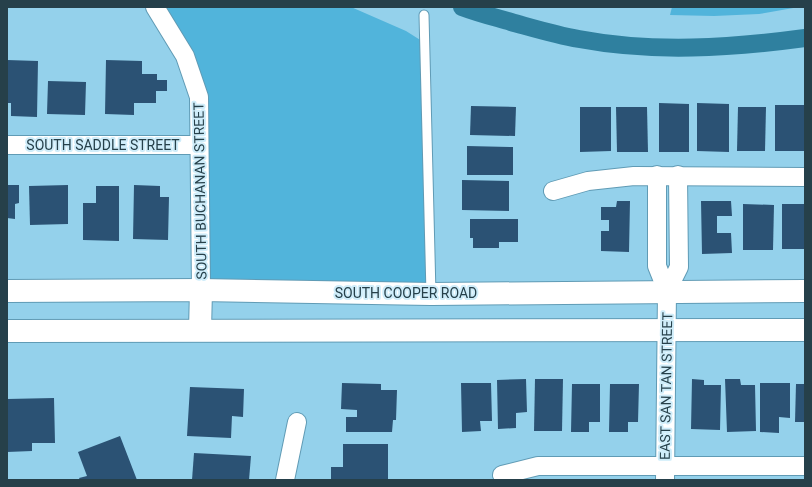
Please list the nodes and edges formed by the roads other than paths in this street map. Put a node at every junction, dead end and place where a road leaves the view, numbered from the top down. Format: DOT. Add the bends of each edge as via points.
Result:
graph roads {
  1 [pos="155,7"];
  2 [pos="424,15"];
  3 [pos="7,145"];
  4 [pos="199,145"];
  5 [pos="657,175"];
  6 [pos="678,175"];
  7 [pos="805,177"];
  8 [pos="553,191"];
  9 [pos="668,226"];
  10 [pos="201,290"];
  11 [pos="7,291"];
  12 [pos="667,291"];
  13 [pos="805,291"];
  14 [pos="431,294"];
  15 [pos="200,330"];
  16 [pos="667,330"];
  17 [pos="805,330"];
  18 [pos="7,331"];
  19 [pos="297,422"];
  20 [pos="805,466"];
  21 [pos="665,473"];
  22 [pos="502,475"];
  23 [pos="285,480"];
  1 -- 4 [label="street, SOUTH BUCHANAN STREET" via="185,56 199,97"];
  2 -- 14 [label="lane"];
  3 -- 4 [label="street, SOUTH SADDLE STREET"];
  4 -- 10 [label="street, SOUTH BUCHANAN STREET"];
  5 -- 6 [label="street"];
  5 -- 8 [label="street" via="588,181"];
  5 -- 9 [label="street, EAST SAN TAN STREET"];
  6 -- 7 [label="street"];
  6 -- 9 [label="street, EAST SAN TAN STREET"];
  9 -- 12 [label="street, EAST SAN TAN STREET" via="679,267"];
  10 -- 11 [label="main road, SOUTH COOPER ROAD"];
  10 -- 14 [label="main road, SOUTH COOPER ROAD"];
  10 -- 15 [label="main road"];
  12 -- 13 [label="main road, SOUTH COOPER ROAD"];
  12 -- 14 [label="main road, SOUTH COOPER ROAD"];
  12 -- 16 [label="street, EAST SAN TAN STREET"];
  15 -- 16 [label="main road"];
  15 -- 18 [label="main road"];
  16 -- 17 [label="main road"];
  16 -- 21 [label="street, EAST SAN TAN STREET"];
  19 -- 23 [label="street"];
  20 -- 21 [label="street"];
  21 -- 22 [label="street" via="538,466"];
}
